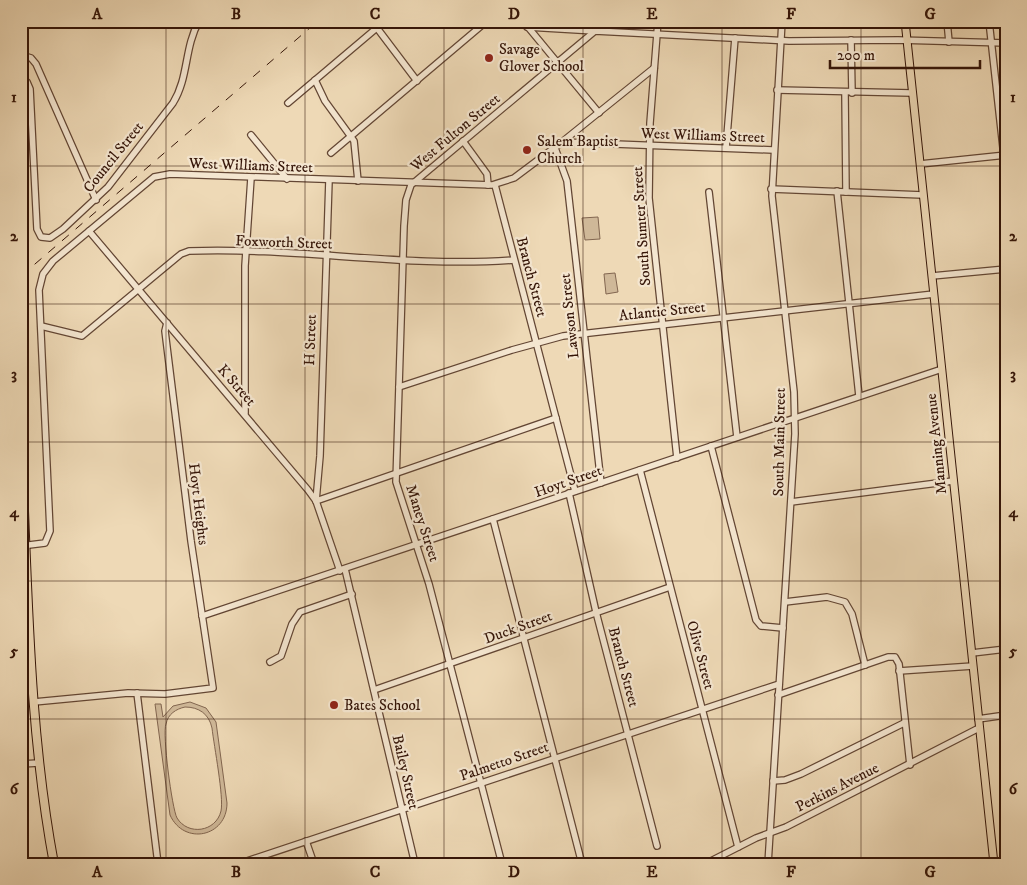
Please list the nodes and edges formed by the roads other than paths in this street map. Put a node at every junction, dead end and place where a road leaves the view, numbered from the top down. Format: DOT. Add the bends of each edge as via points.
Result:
graph roads {
  1 [pos="385,21"];
  2 [pos="487,21"];
  3 [pos="658,21"];
  4 [pos="782,21"];
  5 [pos="904,21"];
  6 [pos="947,21"];
  7 [pos="989,21"];
  8 [pos="198,22"];
  9 [pos="525,24"];
  10 [pos="377,28"];
  11 [pos="595,31"];
  12 [pos="657,32"];
  13 [pos="736,38"];
  14 [pos="781,40"];
  15 [pos="851,40"];
  16 [pos="907,40"];
  17 [pos="949,42"];
  18 [pos="992,43"];
  19 [pos="1006,43"];
  20 [pos="21,55"];
  21 [pos="558,63"];
  22 [pos="654,68"];
  23 [pos="21,79"];
  24 [pos="315,80"];
  25 [pos="417,81"];
  26 [pos="777,90"];
  27 [pos="845,93"];
  28 [pos="852,93"];
  29 [pos="912,93"];
  30 [pos="288,103"];
  31 [pos="599,113"];
  32 [pos="251,135"];
  33 [pos="351,136"];
  34 [pos="463,141"];
  35 [pos="562,142"];
  36 [pos="650,146"];
  37 [pos="555,148"];
  38 [pos="726,148"];
  39 [pos="773,150"];
  40 [pos="331,153"];
  41 [pos="1005,155"];
  42 [pos="920,164"];
  43 [pos="1006,175"];
  44 [pos="251,178"];
  45 [pos="287,179"];
  46 [pos="329,180"];
  47 [pos="358,181"];
  48 [pos="413,183"];
  49 [pos="492,185"];
  50 [pos="772,190"];
  51 [pos="709,192"];
  52 [pos="837,192"];
  53 [pos="846,192"];
  54 [pos="924,195"];
  55 [pos="96,200"];
  56 [pos="89,231"];
  57 [pos="246,252"];
  58 [pos="326,256"];
  59 [pos="403,259"];
  60 [pos="514,260"];
  61 [pos="1006,269"];
  62 [pos="932,276"];
  63 [pos="139,289"];
  64 [pos="934,294"];
  65 [pos="849,303"];
  66 [pos="784,310"];
  67 [pos="723,317"];
  68 [pos="167,323"];
  69 [pos="662,324"];
  70 [pos="41,326"];
  71 [pos="584,332"];
  72 [pos="536,342"];
  73 [pos="942,370"];
  74 [pos="399,387"];
  75 [pos="859,396"];
  76 [pos="245,413"];
  77 [pos="795,417"];
  78 [pos="556,418"];
  79 [pos="737,437"];
  80 [pos="21,442"];
  81 [pos="711,446"];
  82 [pos="677,458"];
  83 [pos="640,470"];
  84 [pos="396,473"];
  85 [pos="953,481"];
  86 [pos="601,483"];
  87 [pos="572,492"];
  88 [pos="316,501"];
  89 [pos="791,502"];
  90 [pos="493,519"];
  91 [pos="418,545"];
  92 [pos="24,546"];
  93 [pos="343,570"];
  94 [pos="670,586"];
  95 [pos="352,594"];
  96 [pos="785,602"];
  97 [pos="596,612"];
  98 [pos="202,616"];
  99 [pos="783,628"];
  100 [pos="525,638"];
  101 [pos="1006,649"];
  102 [pos="972,653"];
  103 [pos="270,662"];
  104 [pos="450,664"];
  105 [pos="865,665"];
  106 [pos="973,666"];
  107 [pos="899,671"];
  108 [pos="779,684"];
  109 [pos="374,690"];
  110 [pos="137,693"];
  111 [pos="778,695"];
  112 [pos="34,702"];
  113 [pos="702,708"];
  114 [pos="1006,715"];
  115 [pos="978,718"];
  116 [pos="904,723"];
  117 [pos="979,728"];
  118 [pos="628,733"];
  119 [pos="555,758"];
  120 [pos="39,763"];
  121 [pos="21,764"];
  122 [pos="910,765"];
  123 [pos="773,780"];
  124 [pos="481,783"];
  125 [pos="402,809"];
  126 [pos="770,833"];
  127 [pos="306,840"];
  128 [pos="657,846"];
  129 [pos="738,847"];
  130 [pos="54,864"];
  131 [pos="158,864"];
  132 [pos="238,864"];
  133 [pos="314,864"];
  134 [pos="415,864"];
  135 [pos="502,864"];
  136 [pos="582,864"];
  137 [pos="705,864"];
  138 [pos="768,864"];
  139 [pos="994,864"];
  1 -- 10 [label="street"];
  2 -- 25 [label="street"];
  3 -- 12 [label="street, South Sumter Street"];
  4 -- 14 [label="street, South Main Street"];
  5 -- 16 [label="main road, Manning Avenue"];
  6 -- 17 [label="street"];
  7 -- 18 [label="street"];
  8 -- 55 [label="street, Council Street" via="190,40 179,92"];
  9 -- 11 [label="street"];
  9 -- 21 [label="street"];
  10 -- 24 [label="street"];
  10 -- 25 [label="street"];
  11 -- 12 [label="street"];
  11 -- 21 [label="street, West Fulton Street"];
  12 -- 13 [label="street"];
  12 -- 22 [label="street, South Sumter Street"];
  13 -- 14 [label="street"];
  13 -- 38 [label="street"];
  14 -- 15 [label="street"];
  14 -- 26 [label="street, South Main Street"];
  15 -- 16 [label="street"];
  15 -- 28 [label="street"];
  16 -- 17 [label="street"];
  16 -- 29 [label="main road, Manning Avenue"];
  17 -- 18 [label="street"];
  18 -- 19 [label="street"];
  18 -- 41 [label="street"];
  20 -- 55 [label="street" via="31,58 36,64"];
  21 -- 31 [label="street"];
  21 -- 34 [label="street, West Fulton Street"];
  22 -- 31 [label="street"];
  22 -- 36 [label="street, South Sumter Street"];
  23 -- 55 [label="street, Council Street" via="30,88 37,230 44,238 54,236"];
  24 -- 30 [label="street"];
  24 -- 33 [label="street" via="325,101"];
  25 -- 33 [label="street"];
  26 -- 27 [label="street"];
  26 -- 39 [label="street, South Main Street"];
  27 -- 28 [label="street"];
  27 -- 53 [label="street"];
  28 -- 29 [label="street"];
  29 -- 42 [label="main road, Manning Avenue"];
  31 -- 35 [label="street"];
  32 -- 45 [label="street"];
  33 -- 40 [label="street"];
  33 -- 47 [label="street"];
  34 -- 48 [label="street, West Fulton Street"];
  34 -- 49 [label="street, Branch Street"];
  35 -- 36 [label="street, West Williams Street"];
  35 -- 37 [label="street, West Williams Street"];
  36 -- 38 [label="street, West Williams Street"];
  36 -- 69 [label="street, South Sumter Street" via="649,198"];
  37 -- 49 [label="street, West Williams Street" via="514,178"];
  37 -- 71 [label="street, Lawson Street" via="566,181"];
  38 -- 39 [label="street, West Williams Street"];
  39 -- 50 [label="street, South Main Street"];
  41 -- 42 [label="street"];
  41 -- 43 [label="street"];
  42 -- 54 [label="main road, Manning Avenue"];
  44 -- 45 [label="street, West Williams Street"];
  44 -- 56 [label="street, West Williams Street" via="159,175"];
  44 -- 57 [label="street"];
  45 -- 46 [label="street, West Williams Street"];
  46 -- 47 [label="street, West Williams Street"];
  46 -- 58 [label="street, H Street"];
  47 -- 48 [label="street, West Williams Street"];
  48 -- 49 [label="street, West Williams Street"];
  48 -- 59 [label="street, Maney Street" via="406,200"];
  49 -- 60 [label="street, Branch Street"];
  50 -- 52 [label="street"];
  50 -- 66 [label="street, South Main Street"];
  51 -- 67 [label="street"];
  52 -- 53 [label="street"];
  52 -- 65 [label="street"];
  53 -- 54 [label="street"];
  54 -- 62 [label="main road, Manning Avenue"];
  56 -- 63 [label="street, K Street"];
  56 -- 70 [label="street, West Williams Street" via="43,274 39,290"];
  57 -- 58 [label="street, Foxworth Street"];
  57 -- 63 [label="street, Foxworth Street" via="185,252"];
  57 -- 76 [label="street"];
  58 -- 59 [label="street, Foxworth Street"];
  58 -- 88 [label="street, H Street"];
  59 -- 60 [label="street, Foxworth Street"];
  59 -- 74 [label="street, Maney Street"];
  60 -- 72 [label="street, Branch Street"];
  61 -- 62 [label="street"];
  62 -- 64 [label="main road, Manning Avenue"];
  63 -- 68 [label="street, K Street"];
  63 -- 70 [label="street, Foxworth Street" via="82,336"];
  64 -- 65 [label="street, Atlantic Street"];
  64 -- 73 [label="main road, Manning Avenue"];
  65 -- 66 [label="street, Atlantic Street"];
  65 -- 75 [label="street"];
  66 -- 67 [label="street, Atlantic Street"];
  66 -- 77 [label="street, South Main Street"];
  67 -- 69 [label="street, Atlantic Street"];
  67 -- 79 [label="street"];
  68 -- 76 [label="street, K Street"];
  68 -- 98 [label="street, Hoyt Heights" via="165,332"];
  69 -- 71 [label="street, Atlantic Street"];
  69 -- 82 [label="street, South Sumter Street"];
  70 -- 92 [label="street, West Williams Street" via="50,531 45,543"];
  71 -- 72 [label="street, Atlantic Street"];
  71 -- 86 [label="street, Lawson Street"];
  72 -- 74 [label="street, Atlantic Street"];
  72 -- 78 [label="street, Branch Street"];
  73 -- 75 [label="street, Hoyt Street"];
  73 -- 85 [label="main road, Manning Avenue"];
  74 -- 84 [label="street, Maney Street"];
  75 -- 77 [label="street, Hoyt Street"];
  76 -- 88 [label="street, K Street"];
  77 -- 79 [label="street, Hoyt Street"];
  77 -- 89 [label="street, South Main Street"];
  78 -- 84 [label="street"];
  78 -- 87 [label="street, Branch Street"];
  79 -- 81 [label="street, Hoyt Street"];
  80 -- 92 [label="highway"];
  81 -- 82 [label="street, Hoyt Street"];
  81 -- 99 [label="street" via="756,620 761,626"];
  82 -- 83 [label="street, Hoyt Street"];
  83 -- 86 [label="street, Hoyt Street"];
  83 -- 94 [label="street, Olive Street"];
  84 -- 88 [label="street"];
  84 -- 91 [label="street, Maney Street"];
  85 -- 89 [label="street"];
  85 -- 102 [label="main road, Manning Avenue"];
  86 -- 87 [label="street, Hoyt Street"];
  87 -- 90 [label="street, Hoyt Street"];
  87 -- 97 [label="street, Branch Street"];
  88 -- 93 [label="street, K Street"];
  89 -- 96 [label="street, South Main Street"];
  90 -- 91 [label="street, Hoyt Street"];
  90 -- 100 [label="street"];
  91 -- 93 [label="street, Hoyt Street"];
  91 -- 104 [label="street, Maney Street"];
  92 -- 112 [label="highway"];
  93 -- 95 [label="street, Bailey Street"];
  93 -- 98 [label="street, Hoyt Street"];
  94 -- 97 [label="street, Duck Street"];
  94 -- 113 [label="street, Olive Street"];
  95 -- 103 [label="street" via="300,612 292,624 281,656"];
  95 -- 109 [label="street, Bailey Street"];
  96 -- 99 [label="street, South Main Street"];
  96 -- 105 [label="street" via="827,597 845,602 852,614"];
  97 -- 100 [label="street, Duck Street"];
  97 -- 118 [label="street, Branch Street"];
  98 -- 110 [label="street, Hoyt Heights" via="213,688 165,694"];
  99 -- 108 [label="street, South Main Street"];
  100 -- 104 [label="street, Duck Street"];
  100 -- 119 [label="street"];
  101 -- 102 [label="street"];
  102 -- 106 [label="main road, Manning Avenue"];
  104 -- 109 [label="street, Duck Street"];
  104 -- 124 [label="street, Maney Street"];
  105 -- 107 [label="street" via="894,657"];
  105 -- 111 [label="street"];
  106 -- 107 [label="street"];
  106 -- 115 [label="main road, Manning Avenue"];
  107 -- 116 [label="street"];
  108 -- 111 [label="street, South Main Street"];
  108 -- 113 [label="street, Palmetto Street"];
  109 -- 125 [label="street, Bailey Street"];
  110 -- 112 [label="street"];
  110 -- 131 [label="street"];
  111 -- 123 [label="street, South Main Street"];
  112 -- 120 [label="highway"];
  113 -- 118 [label="street, Palmetto Street"];
  113 -- 129 [label="street, Olive Street"];
  114 -- 115 [label="street"];
  115 -- 117 [label="main road, Manning Avenue"];
  116 -- 122 [label="street"];
  116 -- 123 [label="street" via="801,774 785,780"];
  117 -- 122 [label="street, Perkins Avenue"];
  117 -- 139 [label="main road, Manning Avenue"];
  118 -- 119 [label="street, Palmetto Street"];
  118 -- 128 [label="street, Branch Street"];
  119 -- 124 [label="street, Palmetto Street"];
  119 -- 136 [label="street"];
  120 -- 121 [label="street"];
  120 -- 130 [label="highway"];
  122 -- 126 [label="street, Perkins Avenue"];
  123 -- 126 [label="street, South Main Street"];
  124 -- 125 [label="street, Palmetto Street"];
  124 -- 135 [label="street, Maney Street"];
  125 -- 127 [label="street, Palmetto Street"];
  125 -- 134 [label="street, Bailey Street"];
  126 -- 129 [label="street, Perkins Avenue"];
  126 -- 138 [label="street, South Main Street"];
  127 -- 132 [label="street, Palmetto Street"];
  127 -- 133 [label="street"];
  129 -- 137 [label="street, Perkins Avenue"];
}
